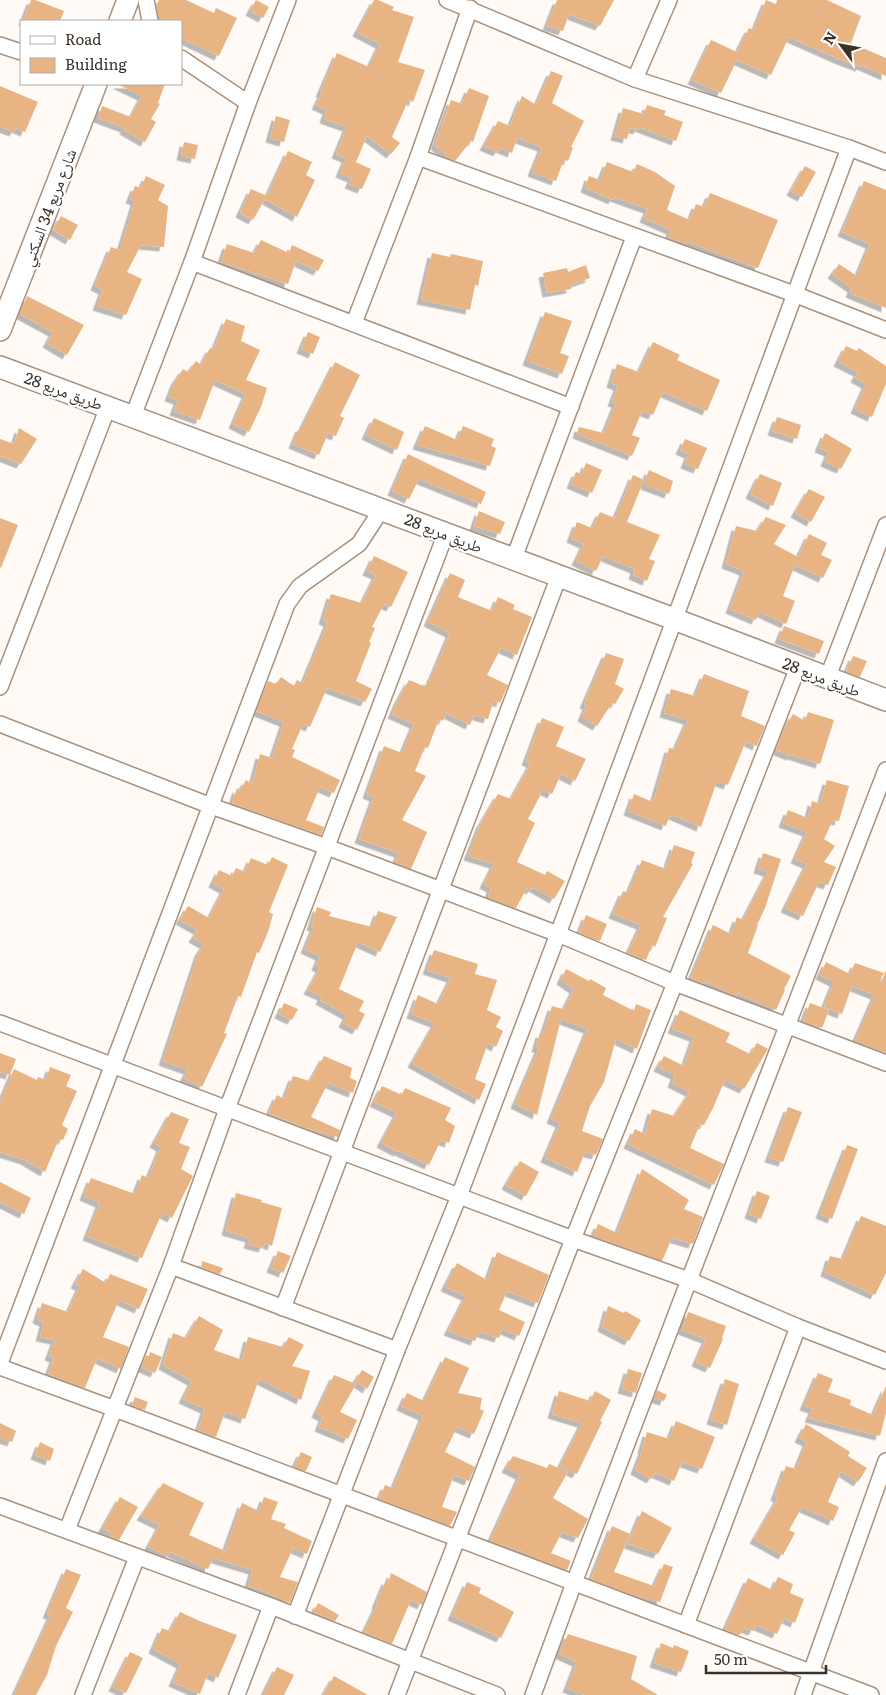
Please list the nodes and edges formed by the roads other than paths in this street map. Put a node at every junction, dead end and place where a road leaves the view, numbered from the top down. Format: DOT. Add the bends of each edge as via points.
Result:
graph roads {
  1 [pos="128,0"];
  2 [pos="146,0"];
  3 [pos="288,0"];
  4 [pos="447,0"];
  5 [pos="669,0"];
  6 [pos="470,8"];
  7 [pos="120,20"];
  8 [pos="150,20"];
  9 [pos="0,45"];
  10 [pos="20,52"];
  11 [pos="182,59"];
  12 [pos="635,79"];
  13 [pos="95,85"];
  14 [pos="248,103"];
  15 [pos="849,148"];
  16 [pos="418,157"];
  17 [pos="886,162"];
  18 [pos="634,237"];
  19 [pos="192,262"];
  20 [pos="794,294"];
  21 [pos="354,323"];
  22 [pos="0,330"];
  23 [pos="886,330"];
  24 [pos="0,367"];
  25 [pos="108,407"];
  26 [pos="571,407"];
  27 [pos="133,416"];
  28 [pos="382,509"];
  29 [pos="886,524"];
  30 [pos="446,533"];
  31 [pos="514,558"];
  32 [pos="559,576"];
  33 [pos="674,618"];
  34 [pos="798,667"];
  35 [pos="827,679"];
  36 [pos="0,687"];
  37 [pos="886,700"];
  38 [pos="0,724"];
  39 [pos="886,770"];
  40 [pos="211,806"];
  41 [pos="327,847"];
  42 [pos="441,890"];
  43 [pos="558,934"];
  44 [pos="675,983"];
  45 [pos="0,1023"];
  46 [pos="788,1026"];
  47 [pos="886,1063"];
  48 [pos="111,1066"];
  49 [pos="227,1109"];
  50 [pos="341,1151"];
  51 [pos="459,1196"];
  52 [pos="572,1239"];
  53 [pos="171,1266"];
  54 [pos="689,1280"];
  55 [pos="283,1308"];
  56 [pos="798,1327"];
  57 [pos="397,1350"];
  58 [pos="886,1361"];
  59 [pos="0,1363"];
  60 [pos="0,1367"];
  61 [pos="115,1409"];
  62 [pos="886,1461"];
  63 [pos="343,1495"];
  64 [pos="0,1506"];
  65 [pos="67,1530"];
  66 [pos="458,1539"];
  67 [pos="137,1557"];
  68 [pos="574,1582"];
  69 [pos="271,1606"];
  70 [pos="296,1616"];
  71 [pos="686,1625"];
  72 [pos="411,1660"];
  73 [pos="812,1672"];
  74 [pos="83,1695"];
  75 [pos="237,1695"];
  76 [pos="397,1695"];
  77 [pos="497,1695"];
  78 [pos="533,1695"];
  79 [pos="803,1695"];
  80 [pos="871,1695"];
  1 -- 7 [label="street"];
  2 -- 8 [label="street"];
  3 -- 14 [label="street"];
  4 -- 6 [label="street"];
  5 -- 12 [label="street"];
  6 -- 12 [label="street"];
  6 -- 16 [label="street"];
  9 -- 10 [label="street"];
  11 -- 14 [label="street"];
  12 -- 15 [label="street"];
  13 -- 22 [label="street, شارع مربع 34 السكني"];
  14 -- 19 [label="street"];
  15 -- 17 [label="street"];
  15 -- 20 [label="street"];
  16 -- 18 [label="street"];
  16 -- 21 [label="street"];
  18 -- 20 [label="street"];
  18 -- 26 [label="street"];
  19 -- 21 [label="street"];
  19 -- 27 [label="street"];
  20 -- 23 [label="street"];
  20 -- 33 [label="street"];
  21 -- 26 [label="street"];
  24 -- 25 [label="street, طريق مربع 28"];
  25 -- 27 [label="street, طريق مربع 28"];
  25 -- 36 [label="street"];
  26 -- 31 [label="street"];
  27 -- 28 [label="street, طريق مربع 28"];
  28 -- 30 [label="street, طريق مربع 28"];
  28 -- 40 [label="street" via="359,544 300,586 287,604"];
  29 -- 35 [label="street"];
  30 -- 31 [label="street, طريق مربع 28"];
  30 -- 41 [label="street"];
  31 -- 32 [label="street, طريق مربع 28"];
  32 -- 33 [label="street, طريق مربع 28"];
  32 -- 42 [label="street"];
  33 -- 34 [label="street, طريق مربع 28"];
  33 -- 43 [label="street"];
  34 -- 35 [label="street, طريق مربع 28"];
  34 -- 44 [label="street"];
  35 -- 37 [label="street, طريق مربع 28"];
  38 -- 40 [label="street"];
  39 -- 46 [label="street"];
  40 -- 41 [label="street"];
  40 -- 48 [label="street"];
  41 -- 42 [label="street"];
  41 -- 49 [label="street"];
  42 -- 43 [label="street"];
  42 -- 50 [label="street"];
  43 -- 44 [label="street"];
  43 -- 51 [label="street"];
  44 -- 46 [label="street"];
  44 -- 52 [label="street"];
  45 -- 48 [label="street"];
  46 -- 47 [label="street"];
  46 -- 54 [label="street"];
  48 -- 49 [label="street"];
  48 -- 59 [label="street"];
  49 -- 50 [label="street"];
  49 -- 53 [label="street"];
  50 -- 51 [label="street"];
  50 -- 55 [label="street"];
  51 -- 52 [label="street"];
  51 -- 57 [label="street"];
  52 -- 54 [label="street"];
  52 -- 66 [label="street"];
  53 -- 55 [label="street"];
  53 -- 61 [label="street"];
  54 -- 56 [label="street"];
  54 -- 68 [label="street"];
  55 -- 57 [label="street"];
  56 -- 58 [label="street"];
  56 -- 71 [label="street"];
  57 -- 63 [label="street"];
  60 -- 61 [label="street"];
  61 -- 63 [label="street"];
  61 -- 65 [label="street"];
  62 -- 73 [label="street"];
  63 -- 66 [label="street"];
  63 -- 70 [label="street"];
  64 -- 65 [label="street"];
  65 -- 67 [label="street"];
  66 -- 68 [label="street"];
  66 -- 72 [label="street"];
  67 -- 69 [label="street"];
  67 -- 74 [label="street"];
  68 -- 71 [label="street"];
  68 -- 78 [label="street"];
  69 -- 70 [label="street"];
  69 -- 75 [label="street"];
  70 -- 72 [label="street"];
  71 -- 73 [label="street"];
  72 -- 76 [label="street"];
  72 -- 77 [label="street"];
  73 -- 79 [label="street"];
  73 -- 80 [label="street"];
}
